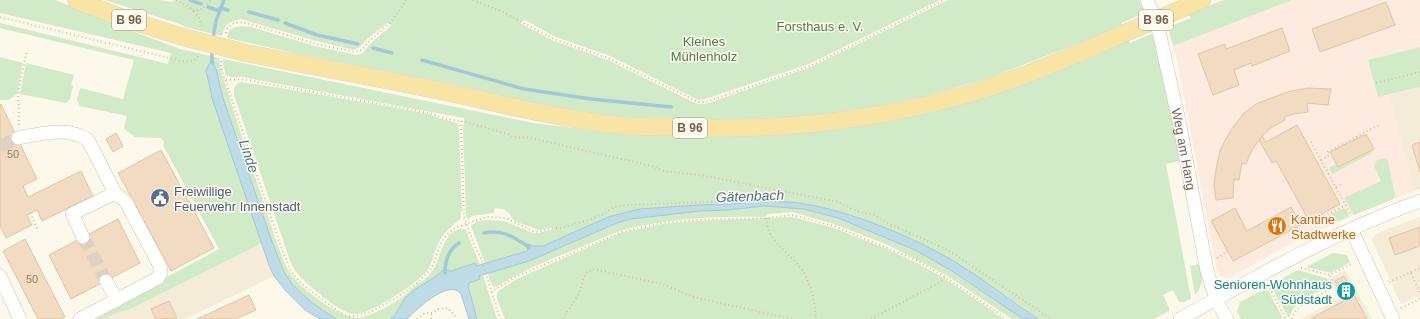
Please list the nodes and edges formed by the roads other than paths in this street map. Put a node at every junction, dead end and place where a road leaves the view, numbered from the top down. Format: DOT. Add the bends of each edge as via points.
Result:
graph roads {
  1 [pos="76,0"];
  2 [pos="1147,0"];
  3 [pos="1202,0"];
  4 [pos="18,138"];
  5 [pos="115,193"];
  6 [pos="1420,202"];
  7 [pos="1351,229"];
  8 [pos="83,237"];
  9 [pos="0,276"];
  10 [pos="106,281"];
  11 [pos="1216,299"];
  12 [pos="117,300"];
  13 [pos="20,319"];
  14 [pos="80,319"];
  15 [pos="1180,319"];
  16 [pos="1227,319"];
  17 [pos="1393,319"];
  1 -- 3 [label="main road, B 96, bridge" via="125,19 246,53 529,111 616,125 764,128 849,120 990,87 1036,71"];
  2 -- 11 [label="street, Weg am Hang" via="1159,32 1179,121 1207,271"];
  4 -- 5 [label="street" via="46,132 66,132 82,136 88,140"];
  5 -- 8 [label="street" via="72,214"];
  5 -- 12 [label="street" via="126,202 142,226 161,273 158,278"];
  6 -- 7 [label="street"];
  7 -- 11 [label="street"];
  7 -- 17 [label="street"];
  9 -- 13 [label="street"];
  10 -- 12 [label="street"];
  11 -- 15 [label="street"];
  11 -- 16 [label="street, Weg am Hang"];
  12 -- 14 [label="street"];
}
